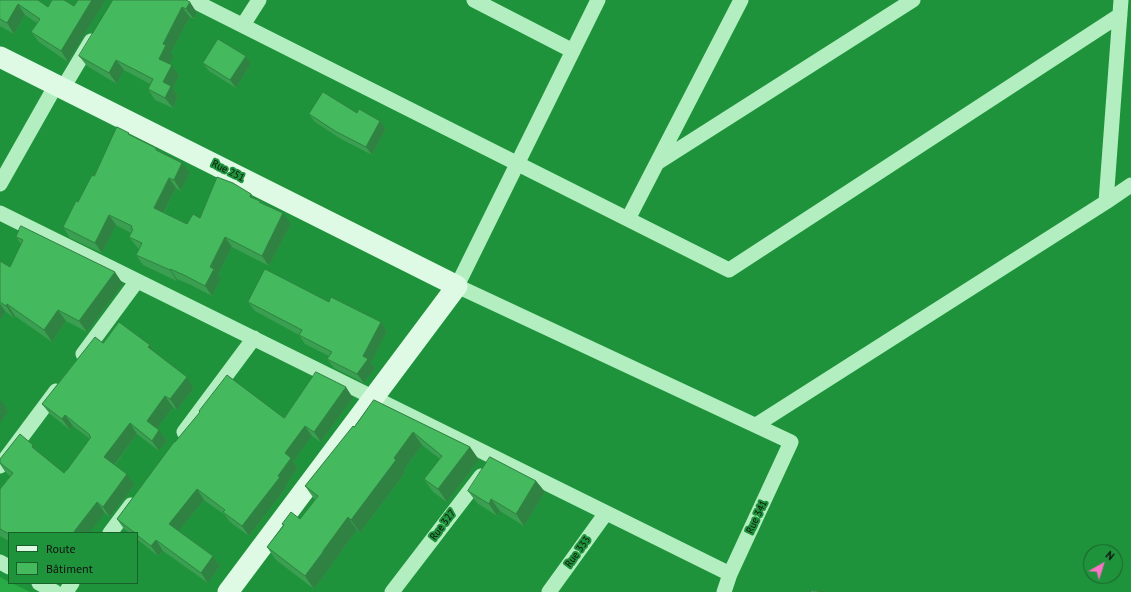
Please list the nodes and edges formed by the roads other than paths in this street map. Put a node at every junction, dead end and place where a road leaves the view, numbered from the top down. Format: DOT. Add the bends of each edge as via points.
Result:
graph roads {
  1 [pos="192,0"];
  2 [pos="259,0"];
  3 [pos="474,0"];
  4 [pos="598,0"];
  5 [pos="740,0"];
  6 [pos="913,0"];
  7 [pos="1121,0"];
  8 [pos="1120,15"];
  9 [pos="243,26"];
  10 [pos="100,27"];
  11 [pos="573,51"];
  12 [pos="0,57"];
  13 [pos="59,86"];
  14 [pos="657,162"];
  15 [pos="517,163"];
  16 [pos="0,184"];
  17 [pos="1131,185"];
  18 [pos="1106,202"];
  19 [pos="0,213"];
  20 [pos="628,219"];
  21 [pos="138,281"];
  22 [pos="457,286"];
  23 [pos="254,338"];
  24 [pos="76,364"];
  25 [pos="66,377"];
  26 [pos="374,398"];
  27 [pos="756,425"];
  28 [pos="175,445"];
  29 [pos="495,457"];
  30 [pos="0,466"];
  31 [pos="138,495"];
  32 [pos="606,513"];
  33 [pos="111,532"];
  34 [pos="730,574"];
  35 [pos="40,584"];
  36 [pos="55,592"];
  37 [pos="228,592"];
  38 [pos="392,592"];
  39 [pos="549,592"];
  40 [pos="724,592"];
  1 -- 9 [label="street"];
  2 -- 9 [label="street"];
  3 -- 11 [label="street"];
  4 -- 11 [label="street"];
  5 -- 14 [label="street"];
  6 -- 14 [label="street"];
  7 -- 8 [label="street"];
  8 -- 18 [label="street"];
  8 -- 20 [label="street" via="729,270"];
  9 -- 15 [label="street"];
  10 -- 13 [label="street"];
  11 -- 15 [label="street"];
  12 -- 13 [label="main road, Rue 251"];
  13 -- 16 [label="street"];
  13 -- 22 [label="main road, Rue 251"];
  14 -- 20 [label="street"];
  15 -- 20 [label="street"];
  15 -- 22 [label="street"];
  17 -- 18 [label="street"];
  18 -- 27 [label="street"];
  19 -- 21 [label="street"];
  21 -- 23 [label="street"];
  21 -- 24 [label="street"];
  22 -- 26 [label="main road"];
  22 -- 27 [label="street"];
  23 -- 26 [label="street"];
  23 -- 28 [label="street"];
  25 -- 30 [label="street"];
  26 -- 29 [label="street"];
  26 -- 37 [label="main road"];
  27 -- 34 [label="street, Rue 341" via="791,442"];
  29 -- 32 [label="street"];
  29 -- 38 [label="street, Rue 327"];
  31 -- 33 [label="street"];
  32 -- 34 [label="street"];
  32 -- 39 [label="street, Rue 333"];
  34 -- 40 [label="street, Rue 341"];
  35 -- 36 [label="street"];
}
